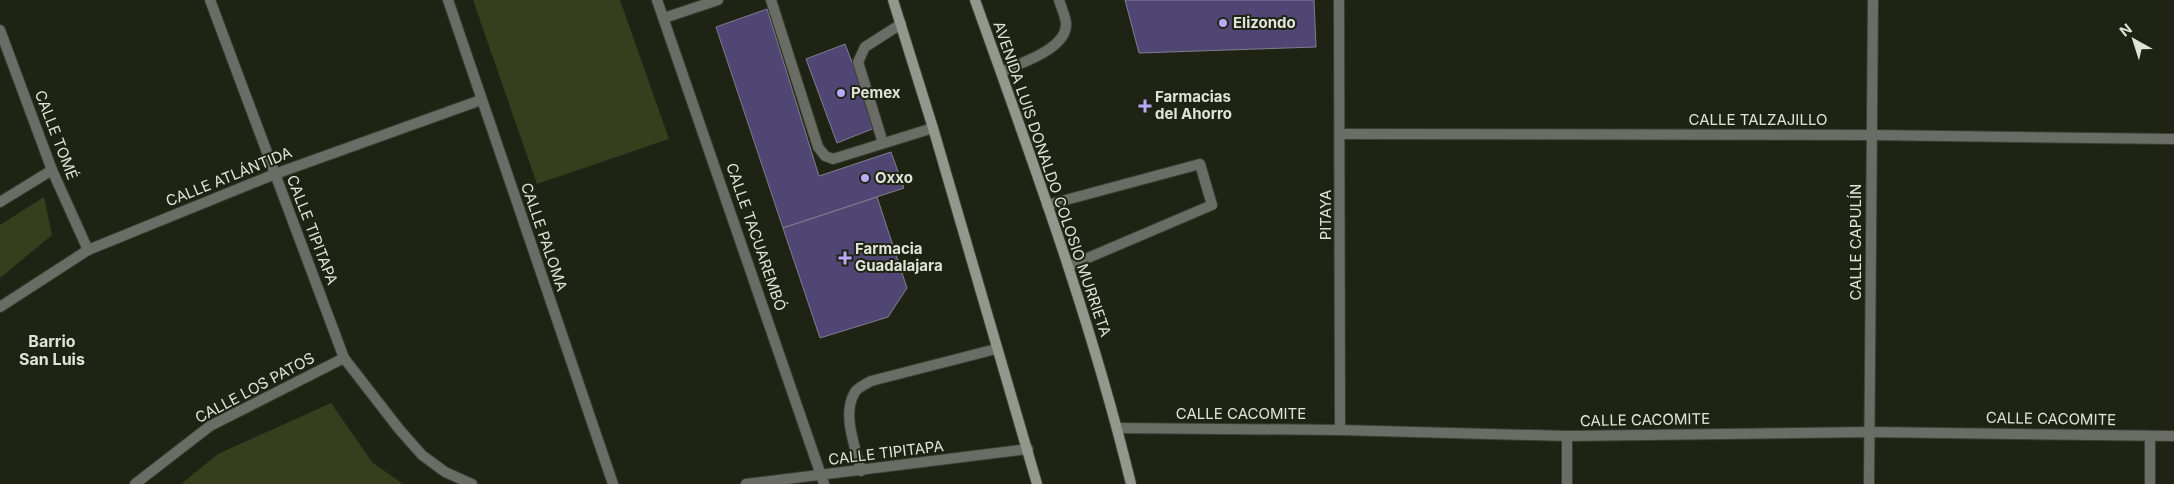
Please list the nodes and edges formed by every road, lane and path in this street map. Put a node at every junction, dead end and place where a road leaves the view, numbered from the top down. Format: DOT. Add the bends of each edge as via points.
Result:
graph roads {
  1 [pos="210,0"];
  2 [pos="448,0"];
  3 [pos="658,0"];
  4 [pos="718,0"];
  5 [pos="771,0"];
  6 [pos="893,0"];
  7 [pos="975,0"];
  8 [pos="1059,0"];
  9 [pos="1340,0"];
  10 [pos="1873,0"];
  11 [pos="664,18"];
  12 [pos="901,24"];
  13 [pos="0,30"];
  14 [pos="1001,72"];
  15 [pos="480,100"];
  16 [pos="933,128"];
  17 [pos="1341,134"];
  18 [pos="1871,135"];
  19 [pos="2174,138"];
  20 [pos="883,143"];
  21 [pos="52,170"];
  22 [pos="275,174"];
  23 [pos="0,202"];
  24 [pos="1048,205"];
  25 [pos="88,250"];
  26 [pos="1069,266"];
  27 [pos="0,307"];
  28 [pos="996,349"];
  29 [pos="344,358"];
  30 [pos="1117,428"];
  31 [pos="1340,430"];
  32 [pos="1870,432"];
  33 [pos="1568,436"];
  34 [pos="2150,436"];
  35 [pos="2174,436"];
  36 [pos="1028,449"];
  37 [pos="861,472"];
  38 [pos="824,480"];
  39 [pos="135,484"];
  40 [pos="472,484"];
  41 [pos="613,484"];
  42 [pos="746,484"];
  43 [pos="1038,484"];
  44 [pos="1131,484"];
  45 [pos="1567,484"];
  46 [pos="1869,484"];
  47 [pos="2150,484"];
  1 -- 22 [label="street, CALLE TIPITAPA"];
  2 -- 15 [label="street, CALLE PALOMA"];
  3 -- 11 [label="street, CALLE TACUAREMBÓ"];
  4 -- 11 [label="street"];
  5 -- 20 [label="street" via="821,152 833,159"];
  6 -- 12 [label="main road"];
  7 -- 14 [label="main road, AVENIDA LUIS DONALDO COLOSIO MURRIETA"];
  8 -- 14 [label="street" via="1066,22 1061,40"];
  9 -- 17 [label="street, PITAYA"];
  10 -- 18 [label="street, CALLE CAPULÍN"];
  11 -- 38 [label="street, CALLE TACUAREMBÓ"];
  12 -- 16 [label="main road"];
  12 -- 20 [label="street" via="865,47 858,62"];
  13 -- 21 [label="street, CALLE TOMÉ"];
  14 -- 24 [label="main road, AVENIDA LUIS DONALDO COLOSIO MURRIETA"];
  15 -- 22 [label="street, CALLE ATLÁNTIDA"];
  15 -- 41 [label="street, CALLE PALOMA"];
  16 -- 20 [label="street"];
  16 -- 28 [label="main road"];
  17 -- 18 [label="street, CALLE TALZAJILLO"];
  17 -- 31 [label="street, PITAYA"];
  18 -- 19 [label="street, CALLE TALZAJILLO"];
  18 -- 32 [label="street, CALLE CAPULÍN"];
  21 -- 23 [label="street"];
  21 -- 25 [label="street, CALLE TOMÉ"];
  22 -- 25 [label="street, CALLE ATLÁNTIDA"];
  22 -- 29 [label="street, CALLE TIPITAPA"];
  24 -- 26 [label="main road, AVENIDA LUIS DONALDO COLOSIO MURRIETA"];
  24 -- 26 [label="street" via="1200,164 1212,205"];
  25 -- 27 [label="street, CALLE ATLÁNTIDA"];
  26 -- 30 [label="main road, AVENIDA LUIS DONALDO COLOSIO MURRIETA"];
  28 -- 36 [label="main road"];
  28 -- 37 [label="street" via="870,381 856,390 849,404 850,422"];
  29 -- 39 [label="street, CALLE LOS PATOS" via="210,426"];
  29 -- 40 [label="street, CALLE TIPITAPA" via="422,454 445,472"];
  30 -- 31 [label="street, CALLE CACOMITE"];
  30 -- 44 [label="main road, AVENIDA LUIS DONALDO COLOSIO MURRIETA"];
  31 -- 33 [label="street, CALLE CACOMITE"];
  32 -- 33 [label="street, CALLE CACOMITE"];
  32 -- 34 [label="street, CALLE CACOMITE"];
  32 -- 46 [label="street, CALLE CAPULÍN"];
  33 -- 45 [label="street"];
  34 -- 35 [label="street, CALLE CACOMITE"];
  34 -- 47 [label="street"];
  36 -- 37 [label="street, CALLE TIPITAPA"];
  36 -- 43 [label="main road"];
  37 -- 38 [label="street, CALLE TIPITAPA"];
  38 -- 42 [label="street, CALLE TIPITAPA"];
}
